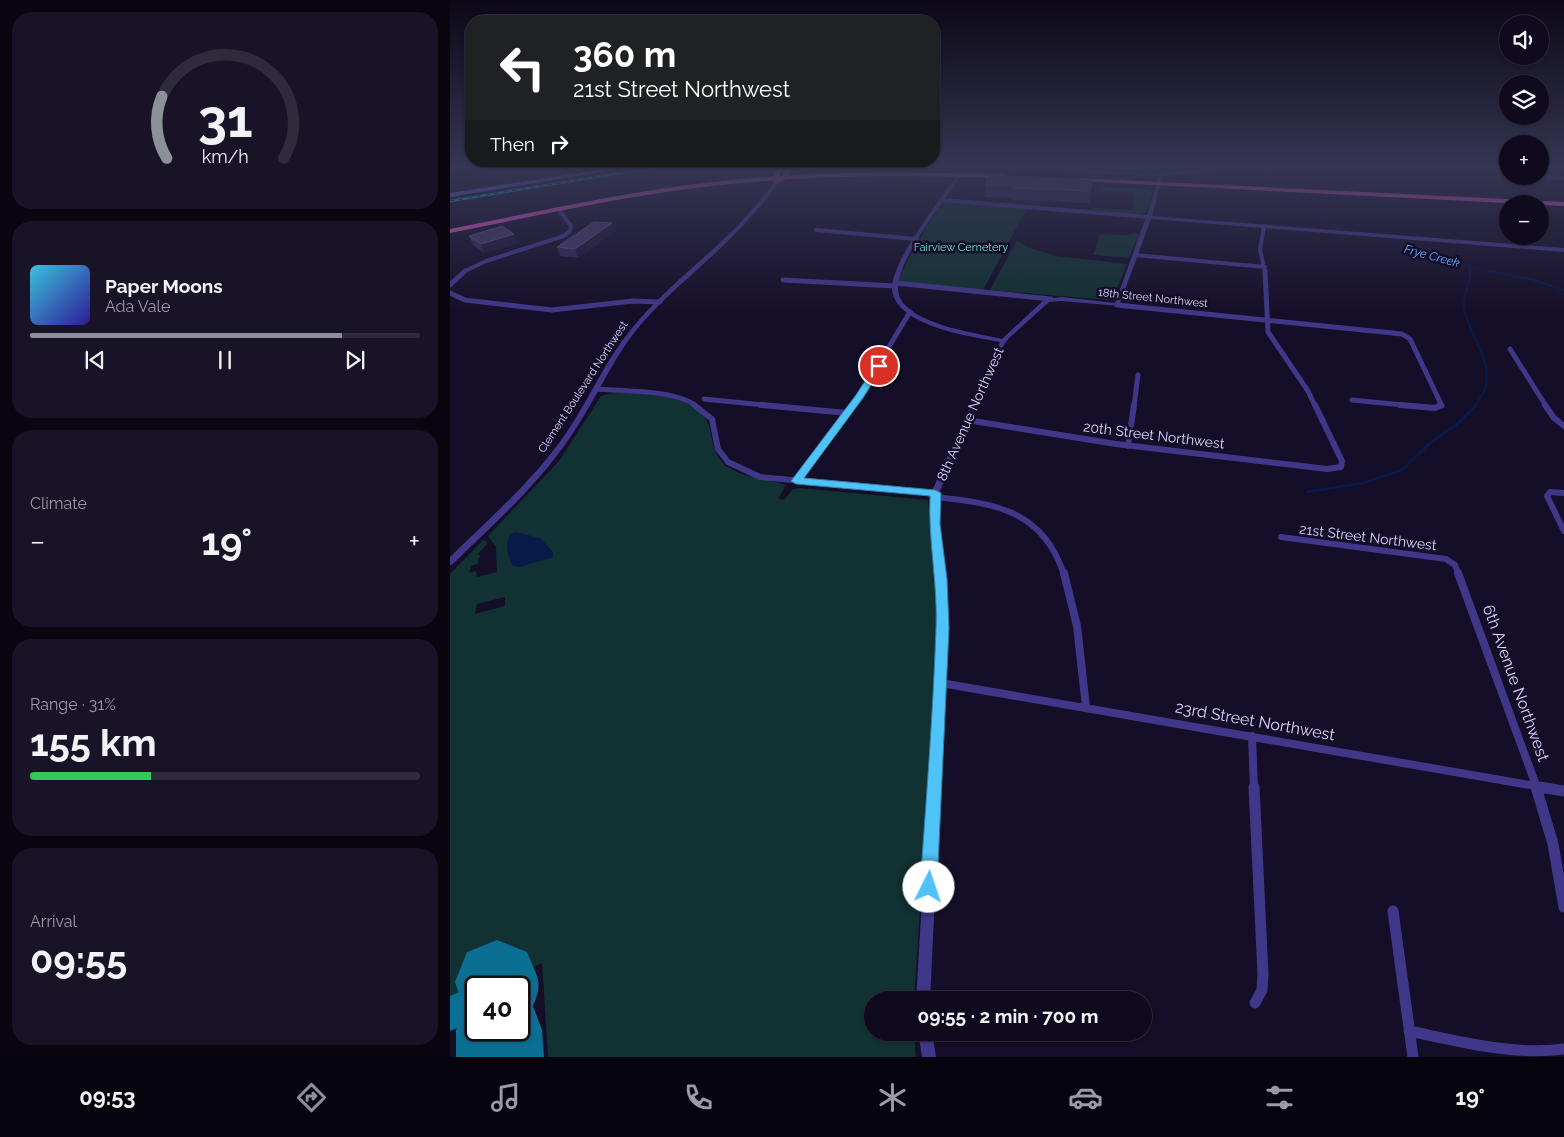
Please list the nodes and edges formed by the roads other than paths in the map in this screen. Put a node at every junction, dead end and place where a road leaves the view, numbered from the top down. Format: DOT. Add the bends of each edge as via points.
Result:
graph roads {
  1 [pos="537,215"];
  2 [pos="542,215"];
  3 [pos="564,215"];
  4 [pos="751,215"];
  5 [pos="932,215"];
  6 [pos="1129,215"];
  7 [pos="1149,217"];
  8 [pos="1264,226"];
  9 [pos="816,230"];
  10 [pos="450,231"];
  11 [pos="450,236"];
  12 [pos="917,239"];
  13 [pos="1564,250"];
  14 [pos="1135,255"];
  15 [pos="1265,267"];
  16 [pos="783,280"];
  17 [pos="450,285"];
  18 [pos="895,285"];
  19 [pos="450,293"];
  20 [pos="1051,299"];
  21 [pos="660,302"];
  22 [pos="1117,305"];
  23 [pos="910,312"];
  24 [pos="1266,319"];
  25 [pos="1003,341"];
  26 [pos="1510,350"];
  27 [pos="1138,375"];
  28 [pos="596,389"];
  29 [pos="704,399"];
  30 [pos="1352,400"];
  31 [pos="847,413"];
  32 [pos="967,420"];
  33 [pos="1564,426"];
  34 [pos="1128,446"];
  35 [pos="796,481"];
  36 [pos="1564,493"];
  37 [pos="935,495"];
  38 [pos="1564,531"];
  39 [pos="1281,537"];
  40 [pos="450,562"];
  41 [pos="1451,562"];
  42 [pos="940,683"];
  43 [pos="1086,707"];
  44 [pos="1252,736"];
  45 [pos="1536,786"];
  46 [pos="1564,791"];
  47 [pos="1564,907"];
  48 [pos="1393,911"];
  49 [pos="923,991"];
  50 [pos="1255,1003"];
  51 [pos="1409,1031"];
  52 [pos="926,1041"];
  53 [pos="1564,1049"];
  54 [pos="928,1057"];
  55 [pos="1413,1057"];
  1 -- 10 [label="highway"];
  2 -- 11 [label="highway"];
  3 -- 17 [label="street" via="571,226 567,234 473,267"];
  4 -- 21 [label="street, Clement Boulevard Northwest"];
  5 -- 12 [label="street"];
  6 -- 7 [label="street"];
  7 -- 8 [label="street"];
  7 -- 14 [label="street"];
  8 -- 13 [label="street"];
  8 -- 15 [label="street" via="1260,250"];
  9 -- 12 [label="street"];
  12 -- 18 [label="street"];
  14 -- 15 [label="street"];
  14 -- 22 [label="street"];
  15 -- 24 [label="street"];
  16 -- 18 [label="street, 18th Street Northwest"];
  18 -- 20 [label="street, 18th Street Northwest"];
  18 -- 23 [label="street" via="898,300"];
  19 -- 21 [label="street" via="465,300 552,310 626,301"];
  20 -- 22 [label="street, 18th Street Northwest"];
  20 -- 25 [label="street, 8th Avenue Northwest" via="1042,303"];
  21 -- 28 [label="street, Clement Boulevard Northwest" via="627,339"];
  22 -- 24 [label="street, 18th Street Northwest"];
  23 -- 25 [label="street" via="938,324"];
  23 -- 31 [label="street"];
  24 -- 30 [label="street, 18th Street Northwest" via="1384,331 1409,337 1442,406"];
  24 -- 34 [label="street, 20th Street Northwest" via="1271,338 1300,378 1332,439 1342,464 1339,468"];
  25 -- 32 [label="street, 8th Avenue Northwest"];
  26 -- 33 [label="street" via="1554,418"];
  27 -- 34 [label="street"];
  28 -- 35 [label="street" via="672,396 690,401 712,419 718,448 728,462 760,477"];
  28 -- 40 [label="street, Clement Boulevard Northwest" via="552,457"];
  29 -- 31 [label="street"];
  31 -- 35 [label="street"];
  32 -- 34 [label="street, 20th Street Northwest"];
  32 -- 37 [label="street, 8th Avenue Northwest"];
  35 -- 37 [label="street"];
  36 -- 38 [label="street" via="1550,492 1546,496"];
  37 -- 42 [label="street, 8th Avenue Northwest" via="934,524 942,604"];
  37 -- 43 [label="street" via="1002,507 1027,519 1046,536 1057,556 1071,600"];
  39 -- 41 [label="street, 21st Street Northwest"];
  41 -- 45 [label="street, 6th Avenue Northwest" via="1455,565"];
  42 -- 43 [label="street, 23rd Street Northwest"];
  42 -- 49 [label="street, 8th Avenue Northwest"];
  43 -- 44 [label="street, 23rd Street Northwest"];
  44 -- 45 [label="street, 23rd Street Northwest"];
  44 -- 50 [label="street" via="1263,974 1262,990"];
  45 -- 46 [label="street, 23rd Street Northwest"];
  45 -- 47 [label="street, 6th Avenue Northwest" via="1553,844"];
  48 -- 51 [label="street"];
  51 -- 53 [label="street" via="1518,1055 1559,1054"];
  51 -- 55 [label="street"];
  52 -- 54 [label="street"];
}
